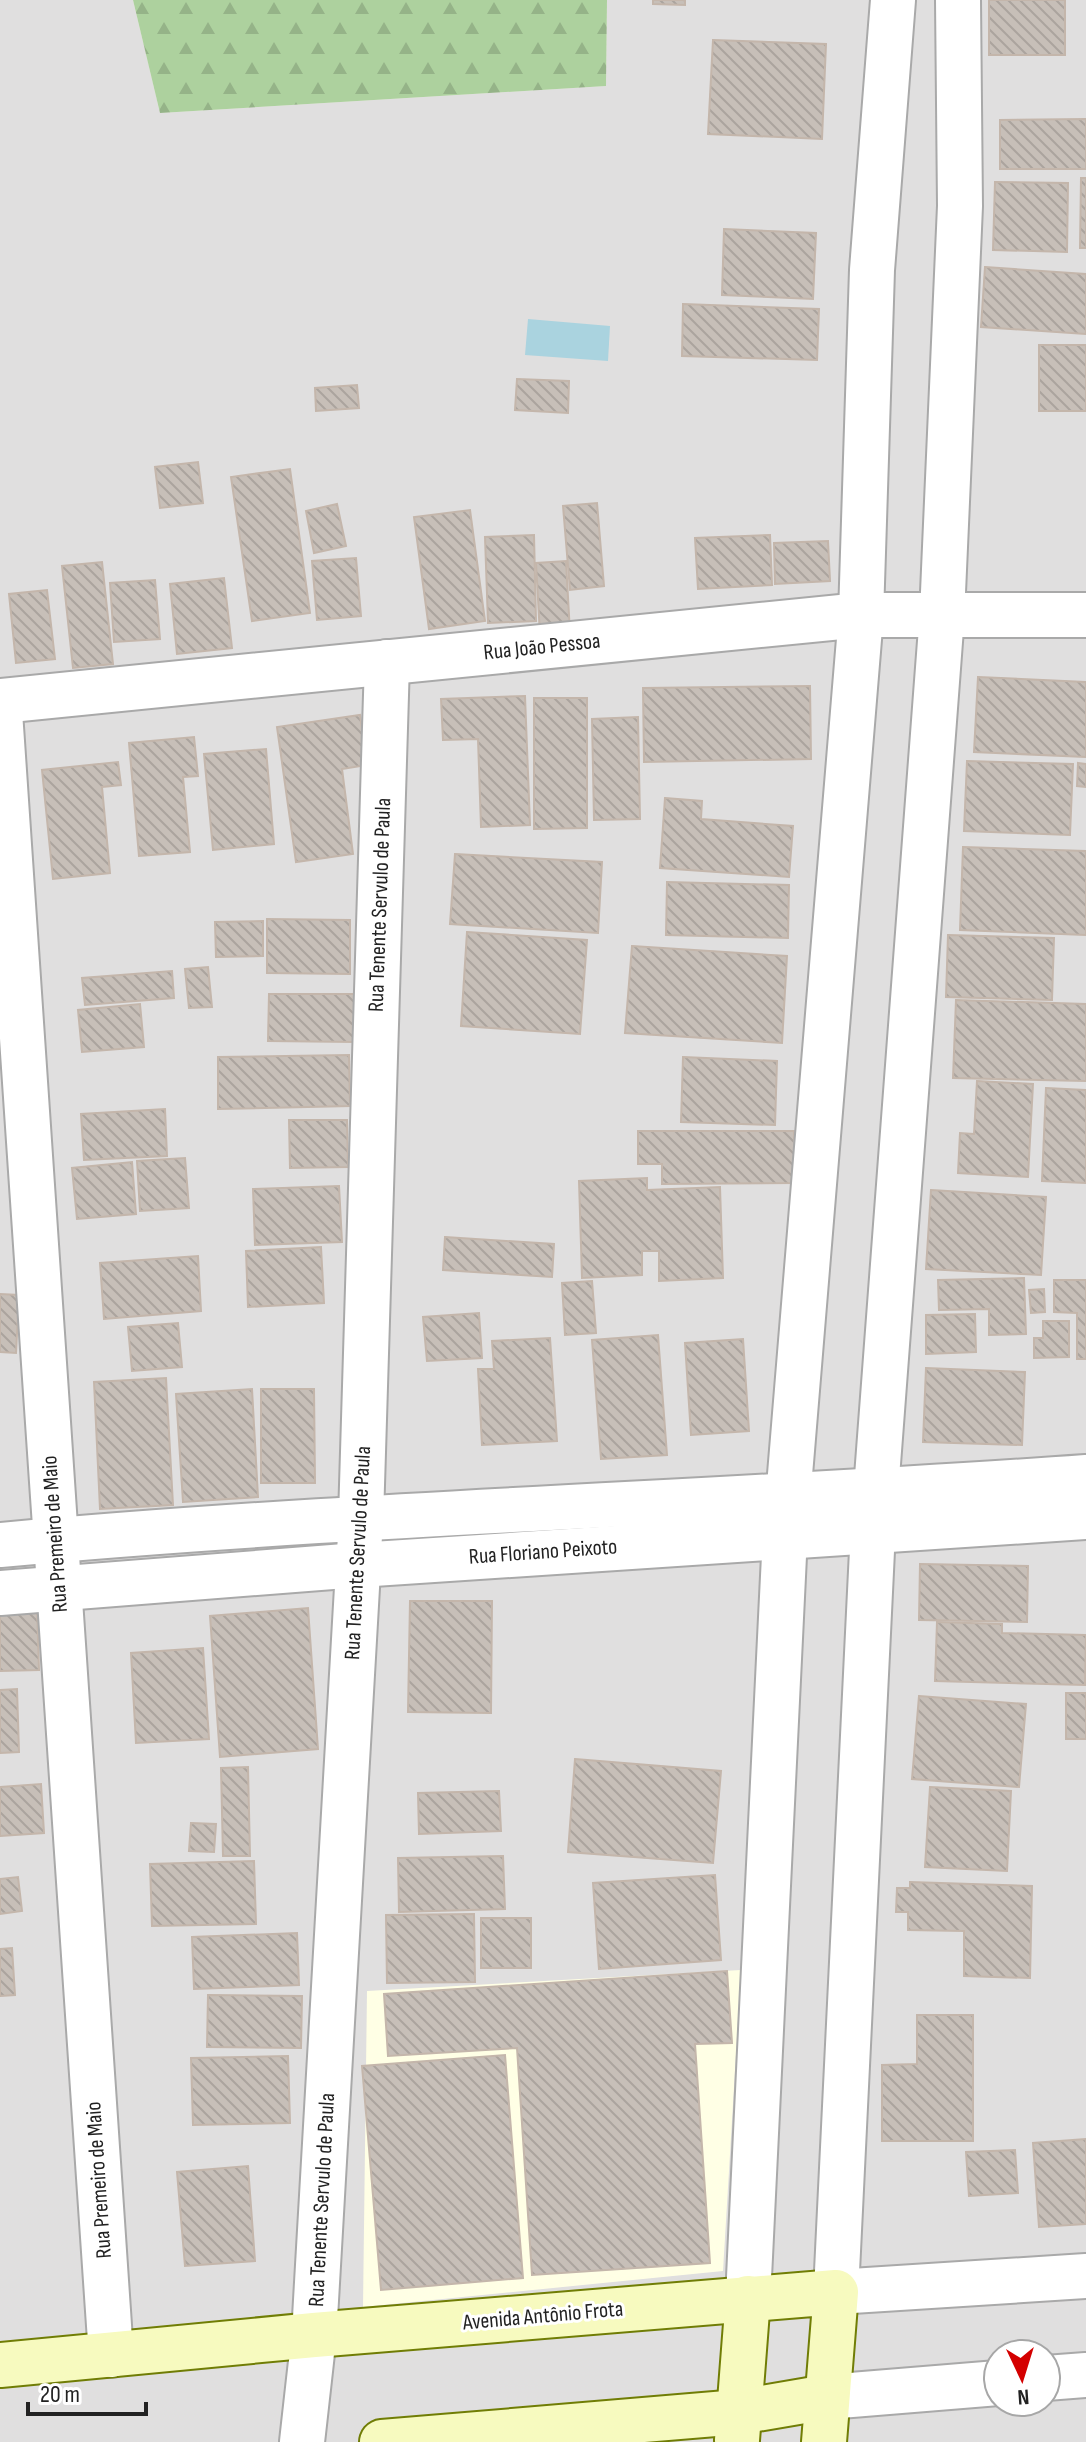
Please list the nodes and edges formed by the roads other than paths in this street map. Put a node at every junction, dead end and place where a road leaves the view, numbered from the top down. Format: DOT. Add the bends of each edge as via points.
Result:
graph roads {
  1 [pos="893,0"];
  2 [pos="958,0"];
  3 [pos="861,615"];
  4 [pos="942,615"];
  5 [pos="1086,615"];
  6 [pos="387,662"];
  7 [pos="0,701"];
  8 [pos="0,712"];
  9 [pos="1086,1477"];
  10 [pos="876,1511"];
  11 [pos="787,1515"];
  12 [pos="1086,1517"];
  13 [pos="361,1518"];
  14 [pos="55,1540"];
  15 [pos="0,1545"];
  16 [pos="358,1565"];
  17 [pos="59,1588"];
  18 [pos="0,1593"];
  19 [pos="1086,2276"];
  20 [pos="836,2292"];
  21 [pos="748,2298"];
  22 [pos="314,2335"];
  23 [pos="111,2355"];
  24 [pos="0,2365"];
  25 [pos="1086,2375"];
  26 [pos="1062,2377"];
  27 [pos="982,2384"];
  28 [pos="827,2397"];
  29 [pos="738,2427"];
  30 [pos="302,2442"];
  31 [pos="382,2442"];
  32 [pos="824,2442"];
  1 -- 3 [label="street" via="872,270"];
  2 -- 4 [label="street" via="960,206"];
  3 -- 4 [label="street, Rua João Pessoa"];
  3 -- 6 [label="street, Rua João Pessoa"];
  3 -- 11 [label="street"];
  4 -- 5 [label="street, Rua João Pessoa"];
  4 -- 10 [label="street"];
  6 -- 7 [label="street, Rua João Pessoa"];
  6 -- 13 [label="street, Rua Tenente Servulo de Paula"];
  8 -- 14 [label="street, Rua Premeiro de Maio"];
  9 -- 10 [label="street, Rua Floriano Peixoto"];
  10 -- 11 [label="street, Rua Floriano Peixoto"];
  10 -- 12 [label="street, Rua Floriano Peixoto"];
  10 -- 20 [label="street"];
  11 -- 13 [label="street, Rua Floriano Peixoto"];
  11 -- 16 [label="street, Rua Floriano Peixoto"];
  11 -- 21 [label="street"];
  13 -- 14 [label="street, Rua Floriano Peixoto"];
  13 -- 16 [label="street, Rua Tenente Servulo de Paula"];
  14 -- 15 [label="street, Rua Floriano Peixoto"];
  14 -- 17 [label="street, Rua Premeiro de Maio"];
  16 -- 17 [label="street, Rua Floriano Peixoto"];
  16 -- 22 [label="street, Rua Tenente Servulo de Paula"];
  17 -- 18 [label="street, Rua Floriano Peixoto"];
  17 -- 23 [label="street, Rua Premeiro de Maio"];
  19 -- 20 [label="street, Avenida Antônio Frota"];
  20 -- 21 [label="main road, Avenida Antônio Frota"];
  20 -- 28 [label="main road"];
  21 -- 22 [label="main road, Avenida Antônio Frota"];
  21 -- 29 [label="main road"];
  22 -- 23 [label="main road, Avenida Antônio Frota"];
  22 -- 30 [label="street, Rua Tenente Servulo de Paula"];
  23 -- 24 [label="main road, Avenida Antônio Frota"];
  25 -- 26 [label="street"];
  27 -- 28 [label="street"];
  28 -- 29 [label="main road"];
  28 -- 32 [label="main road"];
  29 -- 31 [label="main road"];
}
